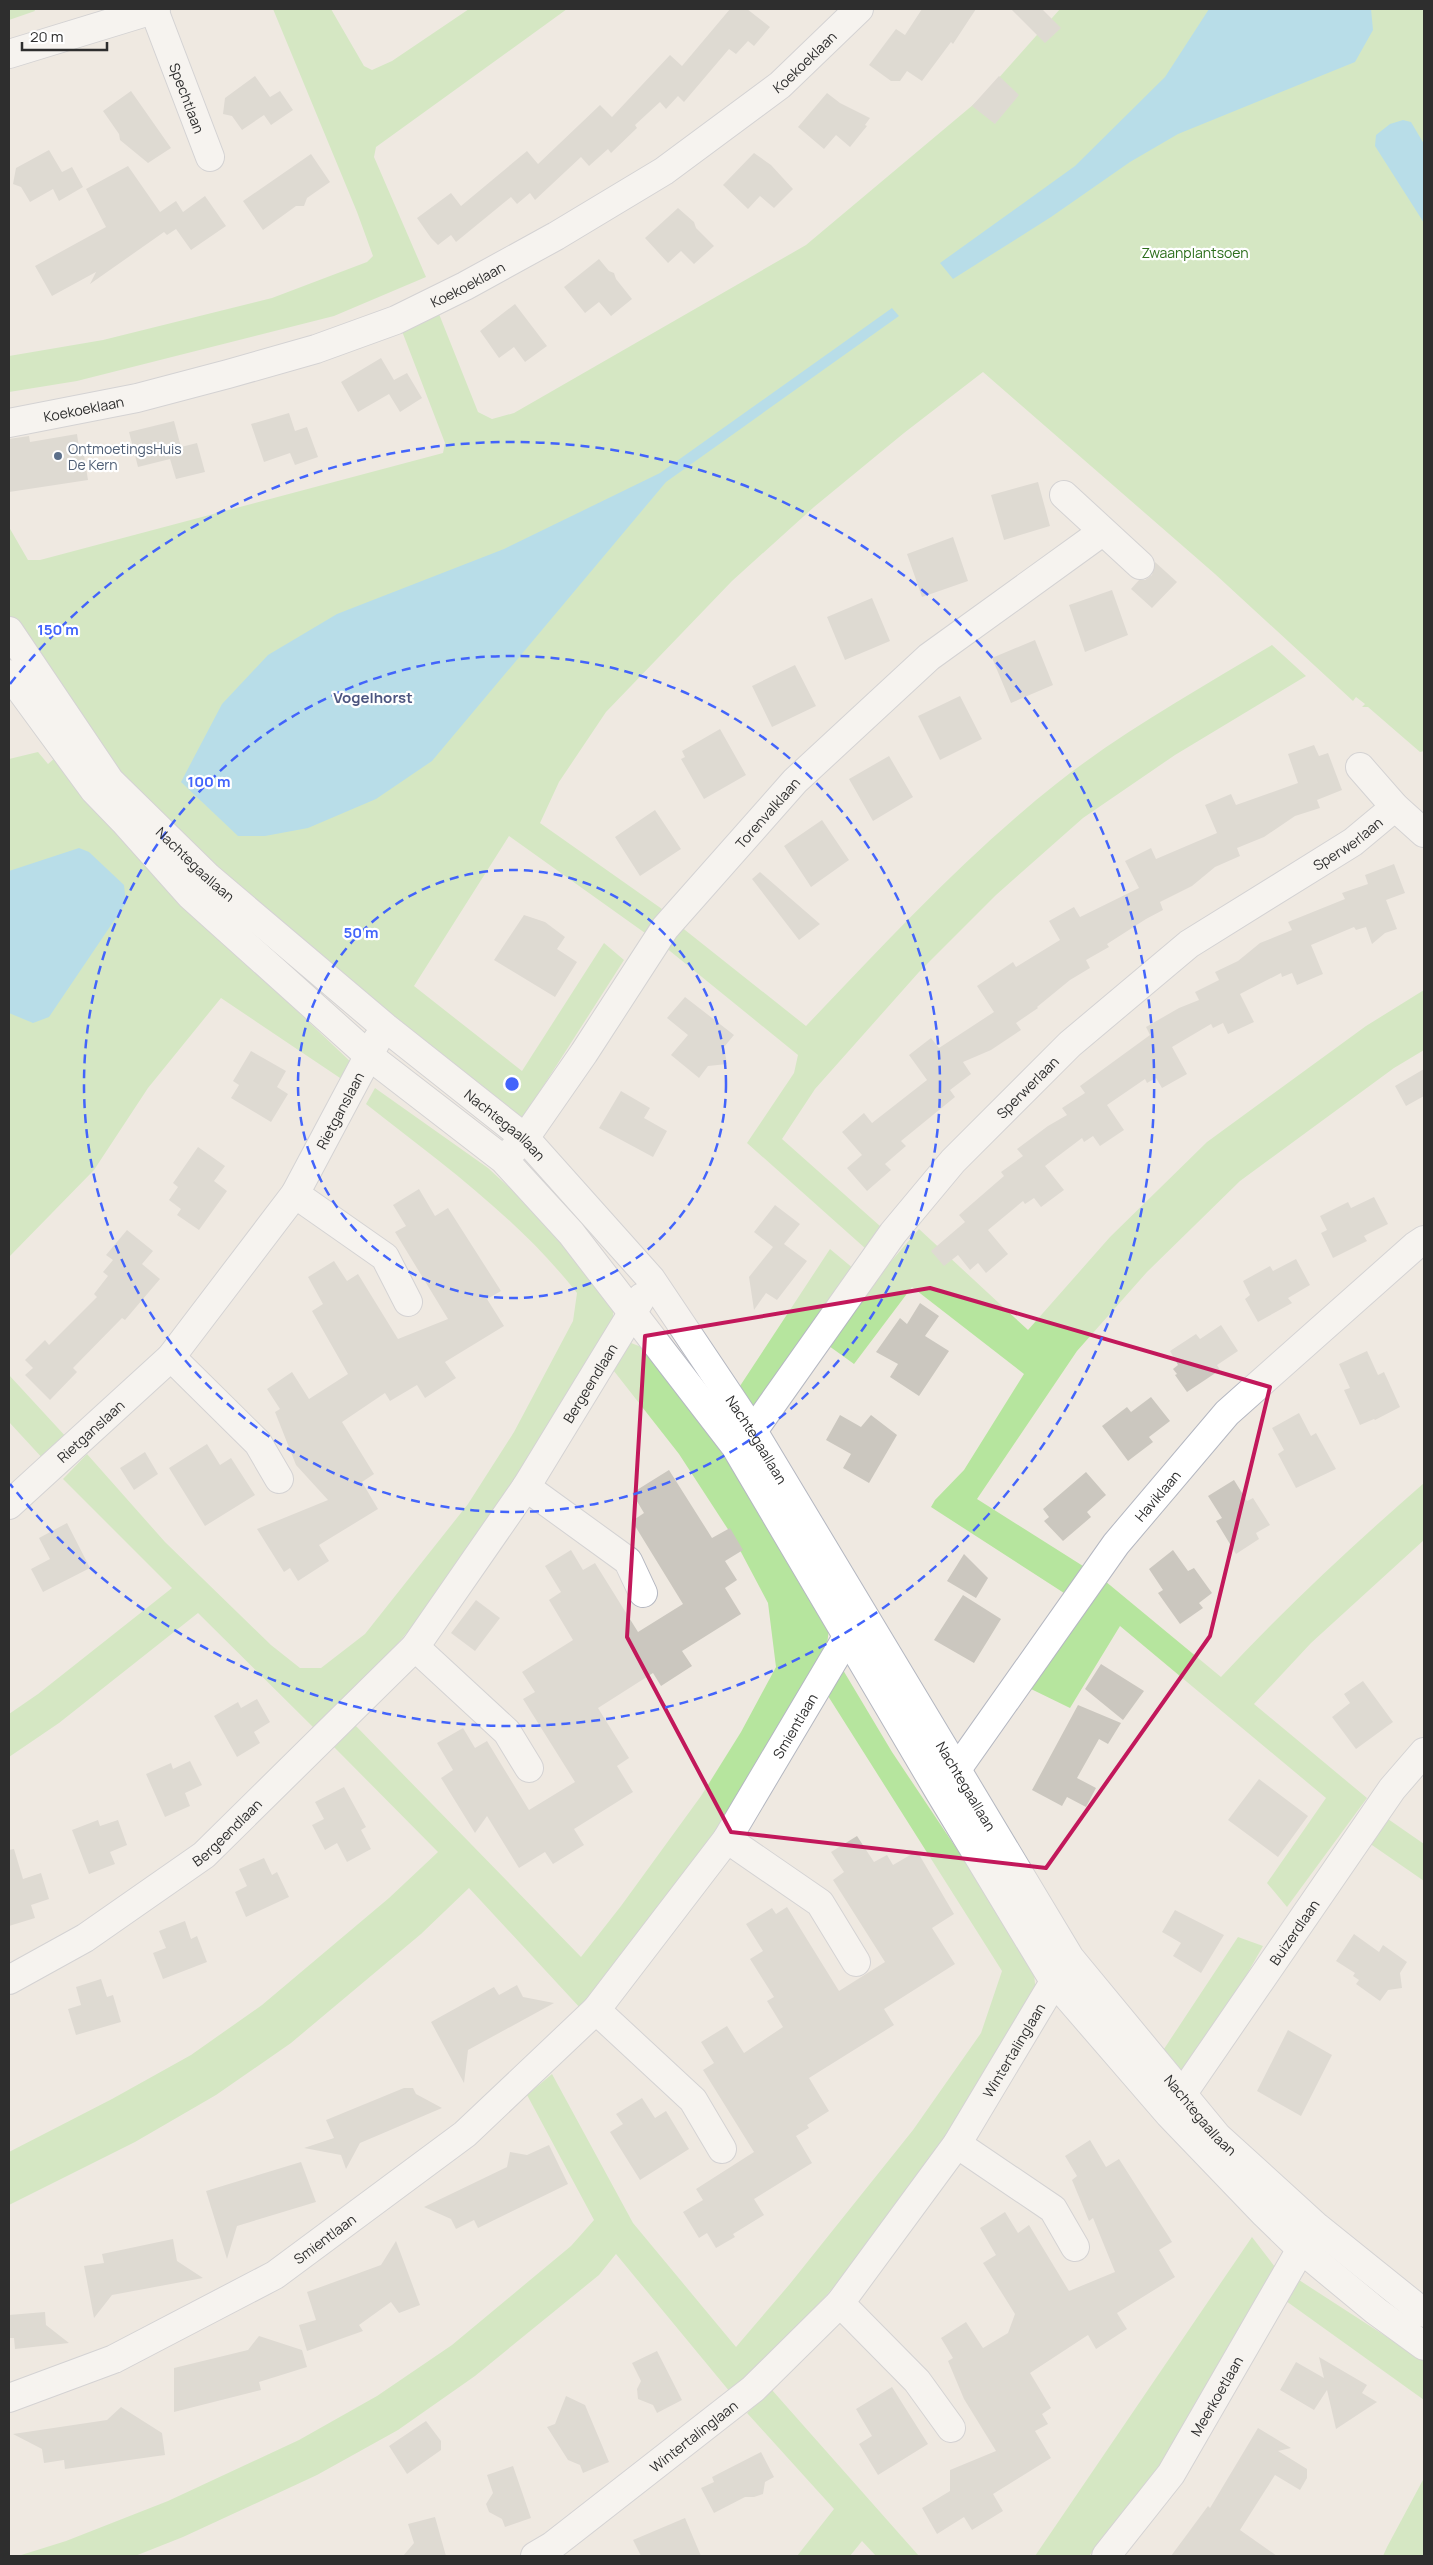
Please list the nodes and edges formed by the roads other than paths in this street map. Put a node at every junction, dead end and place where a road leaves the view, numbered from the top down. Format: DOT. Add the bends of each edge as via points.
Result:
graph roads {
  1 [pos="155,9"];
  2 [pos="859,9"];
  3 [pos="9,54"];
  4 [pos="210,157"];
  5 [pos="9,423"];
  6 [pos="1064,495"];
  7 [pos="1102,532"];
  8 [pos="1140,566"];
  9 [pos="9,631"];
  10 [pos="9,674"];
  11 [pos="1360,767"];
  12 [pos="1395,807"];
  13 [pos="1424,833"];
  14 [pos="385,1026"];
  15 [pos="368,1055"];
  16 [pos="525,1138"];
  17 [pos="504,1160"];
  18 [pos="295,1194"];
  19 [pos="1424,1240"];
  20 [pos="651,1279"];
  21 [pos="408,1302"];
  22 [pos="633,1312"];
  23 [pos="171,1357"];
  24 [pos="744,1439"];
  25 [pos="279,1479"];
  26 [pos="526,1487"];
  27 [pos="9,1504"];
  28 [pos="643,1593"];
  29 [pos="855,1624"];
  30 [pos="415,1647"];
  31 [pos="1424,1752"];
  32 [pos="530,1768"];
  33 [pos="957,1770"];
  34 [pos="940,1793"];
  35 [pos="727,1839"];
  36 [pos="1070,1958"];
  37 [pos="856,1962"];
  38 [pos="9,1980"];
  39 [pos="1054,1981"];
  40 [pos="596,2010"];
  41 [pos="1175,2104"];
  42 [pos="957,2144"];
  43 [pos="722,2149"];
  44 [pos="1317,2227"];
  45 [pos="1075,2247"];
  46 [pos="1301,2249"];
  47 [pos="840,2303"];
  48 [pos="1424,2313"];
  49 [pos="1424,2346"];
  50 [pos="9,2398"];
  51 [pos="951,2428"];
  52 [pos="535,2556"];
  53 [pos="1106,2556"];
  1 -- 3 [label="street, Spechtlaan"];
  1 -- 4 [label="street, Spechtlaan"];
  2 -- 5 [label="street, Koekoeklaan" via="780,85 664,170 548,241 396,320 316,349 228,374 137,398"];
  6 -- 7 [label="street"];
  7 -- 8 [label="street"];
  7 -- 16 [label="street, Torenvalklaan" via="929,657 795,781 665,928"];
  9 -- 14 [label="street, Nachtegaallaan" via="110,781 208,877"];
  10 -- 15 [label="street, Nachtegaallaan" via="94,790 190,895"];
  11 -- 12 [label="street, Sperwerlaan"];
  12 -- 13 [label="street, Sperwerlaan"];
  12 -- 24 [label="street, Sperwerlaan" via="1353,842 1189,944 1070,1044 952,1161 893,1233"];
  14 -- 15 [label="street, Rietganslaan"];
  14 -- 16 [label="street, Nachtegaallaan"];
  15 -- 17 [label="street, Nachtegaallaan"];
  15 -- 18 [label="street, Rietganslaan"];
  16 -- 17 [label="street, Torenvalklaan"];
  16 -- 20 [label="street, Nachtegaallaan"];
  17 -- 22 [label="street, Nachtegaallaan" via="571,1233"];
  18 -- 21 [label="street" via="385,1257"];
  18 -- 23 [label="street, Rietganslaan"];
  19 -- 33 [label="street, Haviklaan" via="1227,1413 1116,1544"];
  20 -- 22 [label="street, Bergeendlaan"];
  20 -- 24 [label="street, Nachtegaallaan"];
  22 -- 24 [label="street, Nachtegaallaan"];
  22 -- 26 [label="street, Bergeendlaan"];
  23 -- 25 [label="street" via="258,1443"];
  23 -- 27 [label="street, Rietganslaan"];
  24 -- 29 [label="street, Nachtegaallaan"];
  26 -- 28 [label="street" via="628,1562"];
  26 -- 30 [label="street, Bergeendlaan"];
  29 -- 33 [label="street, Nachtegaallaan"];
  29 -- 34 [label="street, Nachtegaallaan"];
  29 -- 35 [label="street, Smientlaan"];
  30 -- 32 [label="street" via="507,1732"];
  30 -- 38 [label="street, Bergeendlaan" via="204,1855 85,1938"];
  31 -- 41 [label="street, Buizerdlaan" via="1392,1789"];
  33 -- 34 [label="street, Haviklaan"];
  33 -- 36 [label="street, Nachtegaallaan"];
  34 -- 39 [label="street, Nachtegaallaan"];
  35 -- 37 [label="street" via="820,1903"];
  35 -- 40 [label="street, Smientlaan"];
  36 -- 39 [label="street, Wintertalinglaan"];
  36 -- 41 [label="street, Nachtegaallaan"];
  39 -- 41 [label="street, Nachtegaallaan"];
  39 -- 42 [label="street, Wintertalinglaan"];
  40 -- 43 [label="street" via="693,2100"];
  40 -- 50 [label="street, Smientlaan" via="465,2134 275,2274 114,2359"];
  41 -- 44 [label="street, Nachtegaallaan" via="1217,2136"];
  41 -- 46 [label="street, Nachtegaallaan"];
  42 -- 45 [label="street" via="1053,2209"];
  42 -- 47 [label="street, Wintertalinglaan"];
  44 -- 46 [label="street, Meerkoetlaan"];
  44 -- 48 [label="street, Nachtegaallaan"];
  46 -- 49 [label="street, Nachtegaallaan"];
  46 -- 53 [label="street, Meerkoetlaan" via="1171,2474"];
  47 -- 51 [label="street" via="917,2381"];
  47 -- 52 [label="street, Wintertalinglaan" via="753,2389"];
}
